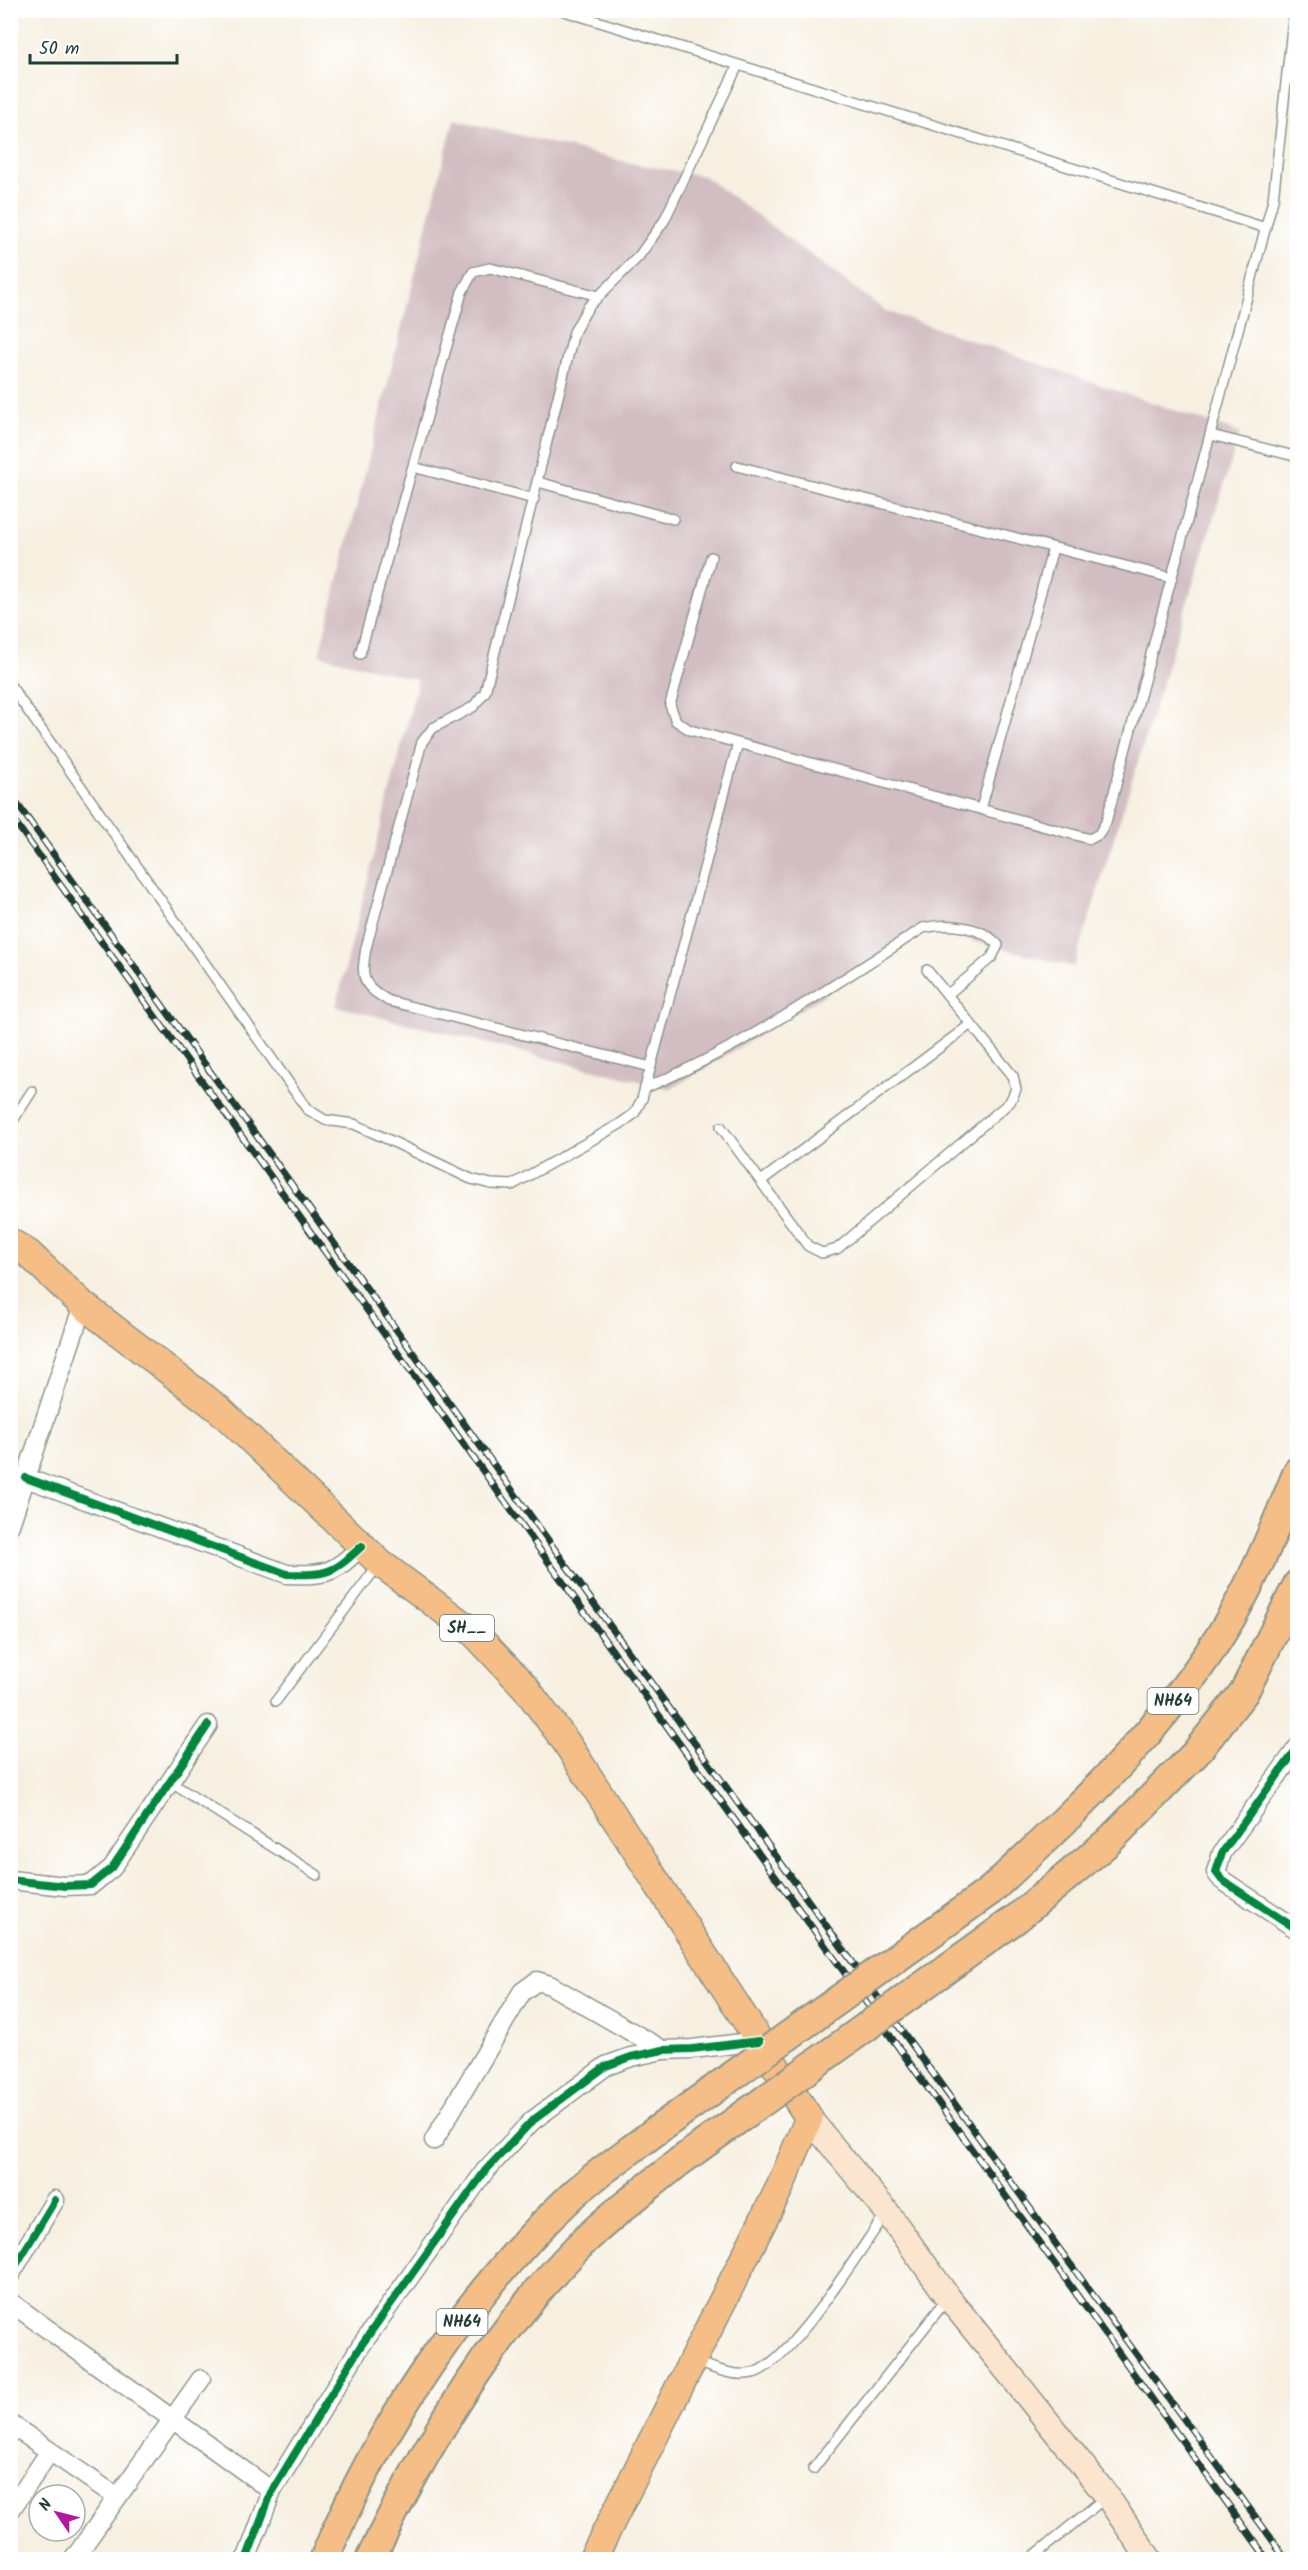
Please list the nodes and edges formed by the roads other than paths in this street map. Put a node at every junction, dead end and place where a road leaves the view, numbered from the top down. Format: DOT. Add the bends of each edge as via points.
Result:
graph roads {
  1 [pos="561,10"];
  2 [pos="1294,10"];
  3 [pos="738,65"];
  4 [pos="1266,228"];
  5 [pos="598,296"];
  6 [pos="1211,435"];
  7 [pos="1298,457"];
  8 [pos="737,466"];
  9 [pos="413,467"];
  10 [pos="538,482"];
  11 [pos="534,499"];
  12 [pos="673,519"];
  13 [pos="1053,548"];
  14 [pos="711,557"];
  15 [pos="1172,578"];
  16 [pos="360,654"];
  17 [pos="10,685"];
  18 [pos="738,743"];
  19 [pos="981,809"];
  20 [pos="927,970"];
  21 [pos="947,995"];
  22 [pos="971,1024"];
  23 [pos="651,1067"];
  24 [pos="645,1088"];
  25 [pos="32,1091"];
  26 [pos="10,1125"];
  27 [pos="721,1127"];
  28 [pos="761,1181"];
  29 [pos="10,1242"];
  30 [pos="83,1305"];
  31 [pos="1298,1471"];
  32 [pos="26,1478"];
  33 [pos="10,1525"];
  34 [pos="371,1555"];
  35 [pos="1298,1584"];
  36 [pos="276,1701"];
  37 [pos="208,1725"];
  38 [pos="1298,1747"];
  39 [pos="170,1782"];
  40 [pos="317,1875"];
  41 [pos="10,1880"];
  42 [pos="1298,1930"];
  43 [pos="759,2041"];
  44 [pos="663,2050"];
  45 [pos="809,2118"];
  46 [pos="434,2140"];
  47 [pos="55,2200"];
  48 [pos="887,2212"];
  49 [pos="10,2275"];
  50 [pos="948,2297"];
  51 [pos="10,2302"];
  52 [pos="692,2361"];
  53 [pos="201,2379"];
  54 [pos="172,2420"];
  55 [pos="10,2424"];
  56 [pos="50,2451"];
  57 [pos="813,2469"];
  58 [pos="272,2491"];
  59 [pos="1107,2496"];
  60 [pos="117,2497"];
  61 [pos="10,2511"];
  62 [pos="72,2559"];
  63 [pos="246,2559"];
  64 [pos="324,2559"];
  65 [pos="370,2559"];
  66 [pos="592,2559"];
  67 [pos="1029,2559"];
  68 [pos="1150,2559"];
  1 -- 3 [label="lane"];
  2 -- 4 [label="lane" via="1273,200"];
  3 -- 4 [label="lane"];
  3 -- 5 [label="lane" via="664,221 639,256"];
  4 -- 6 [label="lane"];
  5 -- 9 [label="lane" via="490,268 473,272 462,292"];
  5 -- 10 [label="lane" via="574,332"];
  6 -- 7 [label="lane"];
  6 -- 15 [label="lane"];
  8 -- 13 [label="lane"];
  9 -- 11 [label="lane"];
  9 -- 16 [label="lane"];
  10 -- 11 [label="lane"];
  10 -- 12 [label="lane"];
  11 -- 23 [label="lane" via="485,692 473,707 433,728 422,742 362,972 369,990 389,1001"];
  13 -- 15 [label="lane"];
  13 -- 19 [label="lane"];
  14 -- 18 [label="lane" via="670,705 676,721 690,730"];
  15 -- 19 [label="lane" via="1106,822 1099,834 1090,839"];
  17 -- 24 [label="lane" via="300,1100 325,1120 354,1124 471,1179 512,1185 634,1114"];
  18 -- 19 [label="lane"];
  18 -- 23 [label="lane"];
  20 -- 21 [label="lane"];
  21 -- 22 [label="lane"];
  21 -- 24 [label="lane" via="992,957 998,945 990,935 944,924 923,928 750,1038"];
  22 -- 28 [label="lane"];
  22 -- 28 [label="lane" via="1013,1076 1016,1089 1010,1102 837,1249 822,1253 808,1246"];
  23 -- 24 [label="lane"];
  25 -- 26 [label="lane"];
  27 -- 28 [label="lane"];
  29 -- 30 [label="main road, SH__"];
  30 -- 32 [label="street"];
  30 -- 34 [label="main road, SH__" via="220,1410"];
  31 -- 64 [label="highway, NH64, bridge" via="1243,1597 1192,1678 1134,1748 1059,1827 990,1891 575,2193 510,2260 438,2353 377,2446"];
  32 -- 33 [label="street"];
  32 -- 34 [label="street" via="287,1574 319,1575"];
  34 -- 36 [label="lane"];
  34 -- 43 [label="main road, SH__" via="474,1633 525,1687 566,1742"];
  35 -- 65 [label="highway, NH64, bridge" via="1244,1692 1195,1754 1108,1842 1017,1918 679,2162 576,2249 500,2339 432,2444"];
  37 -- 39 [label="street"];
  38 -- 42 [label="street" via="1222,1853 1216,1872 1222,1880"];
  39 -- 40 [label="lane"];
  39 -- 41 [label="street" via="112,1868 91,1885"];
  43 -- 44 [label="street"];
  43 -- 45 [label="main road, SH__"];
  44 -- 46 [label="street" via="537,1981 522,1992"];
  44 -- 58 [label="street" via="606,2067 532,2121 485,2171 360,2347"];
  45 -- 48 [label="main road"];
  45 -- 52 [label="main road" via="801,2144"];
  47 -- 49 [label="street"];
  48 -- 50 [label="main road"];
  48 -- 52 [label="lane" via="802,2330 770,2365 752,2373 733,2373"];
  50 -- 57 [label="lane"];
  50 -- 59 [label="main road"];
  51 -- 54 [label="street"];
  52 -- 66 [label="main road"];
  53 -- 54 [label="street"];
  54 -- 58 [label="street"];
  54 -- 60 [label="street"];
  55 -- 56 [label="street"];
  56 -- 60 [label="street"];
  56 -- 61 [label="street"];
  58 -- 63 [label="street"];
  59 -- 67 [label="lane"];
  59 -- 68 [label="main road"];
  60 -- 62 [label="street"];
}
